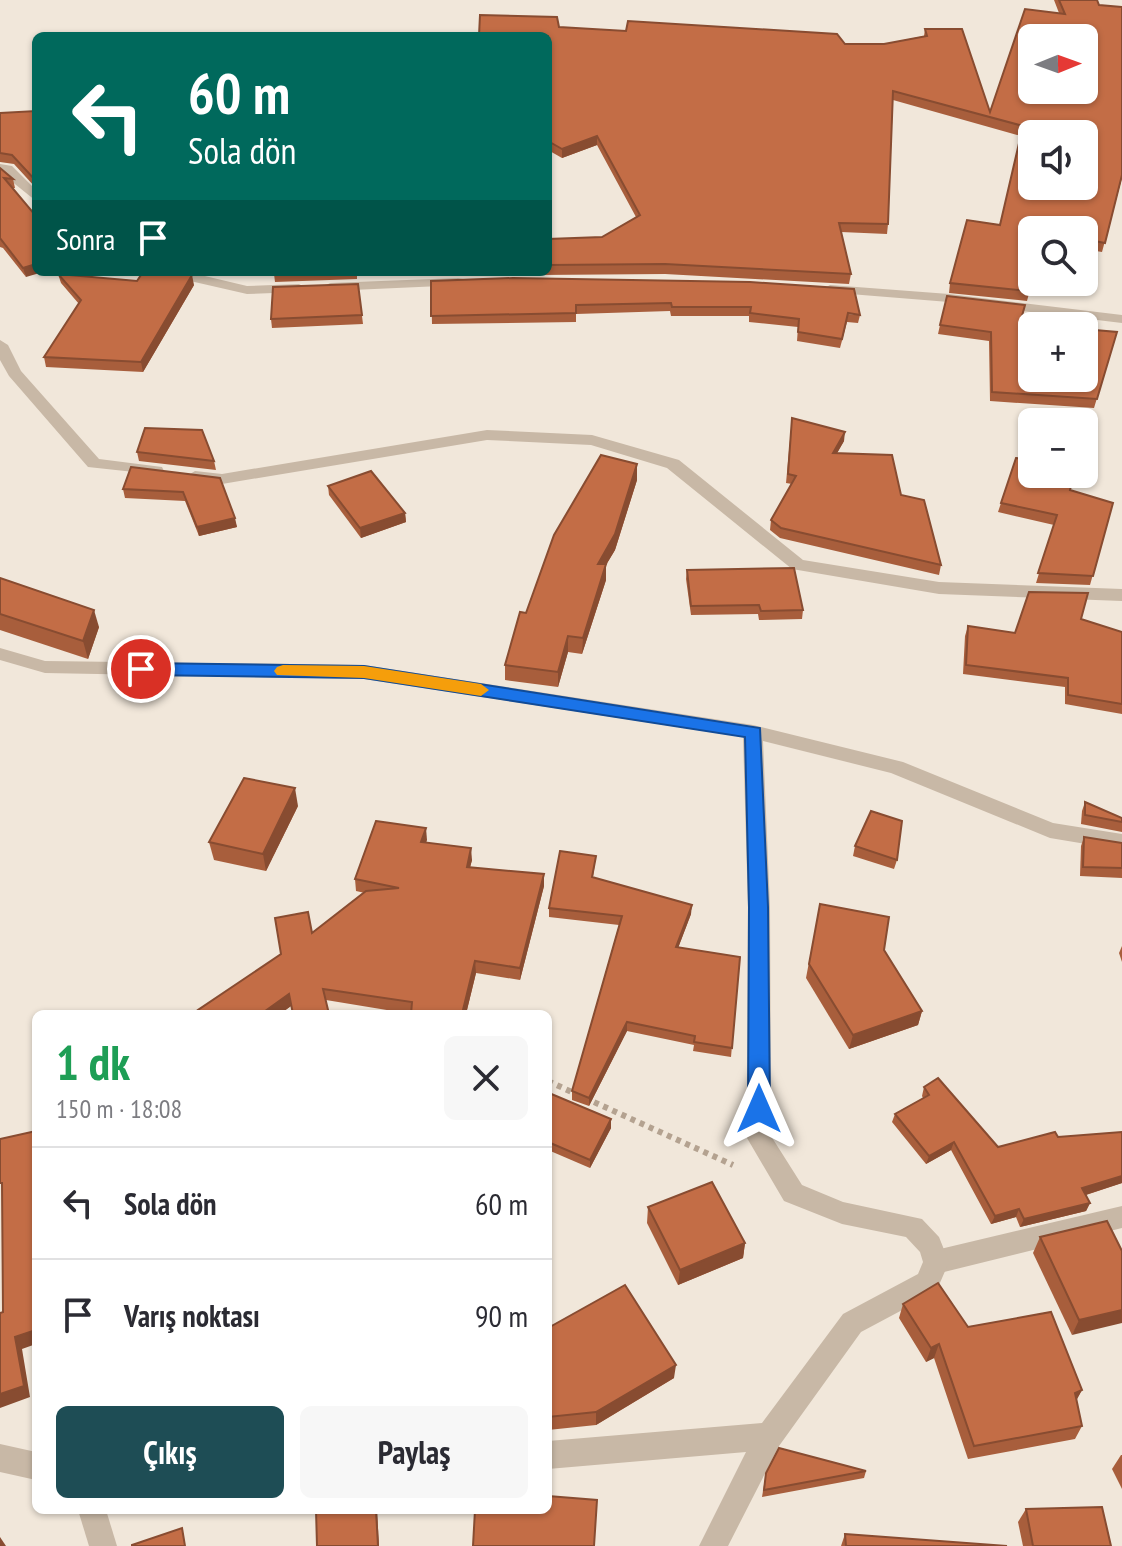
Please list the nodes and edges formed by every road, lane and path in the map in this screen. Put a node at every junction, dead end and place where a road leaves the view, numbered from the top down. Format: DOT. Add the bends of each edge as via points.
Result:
graph roads {
  1 [pos="0,168"];
  2 [pos="32,193"];
  3 [pos="186,276"];
  4 [pos="466,282"];
  5 [pos="810,288"];
  6 [pos="1122,319"];
  7 [pos="0,345"];
  8 [pos="1122,595"];
  9 [pos="0,654"];
  10 [pos="753,732"];
  11 [pos="1122,842"];
  12 [pos="552,1083"];
  13 [pos="736,1166"];
  14 [pos="1122,1217"];
  15 [pos="936,1262"];
  16 [pos="769,1436"];
  17 [pos="552,1455"];
  18 [pos="0,1458"];
  19 [pos="32,1465"];
  20 [pos="93,1514"];
  21 [pos="103,1546"];
  22 [pos="713,1546"];
  1 -- 2 [label="street"];
  3 -- 4 [label="street" via="247,290"];
  5 -- 6 [label="street"];
  7 -- 8 [label="street" via="14,373 94,463 222,479 487,435 592,440 673,464 798,565 939,588"];
  9 -- 10 [label="street" via="45,667 364,672"];
  10 -- 11 [label="street" via="896,767 1050,830"];
  10 -- 15 [label="street" via="759,1138 793,1193 842,1213 913,1227 930,1245"];
  12 -- 13 [label="path"];
  14 -- 15 [label="street"];
  15 -- 16 [label="street" via="927,1283 852,1323"];
  16 -- 17 [label="street"];
  16 -- 22 [label="street"];
  18 -- 19 [label="street"];
  20 -- 21 [label="street"];
}
